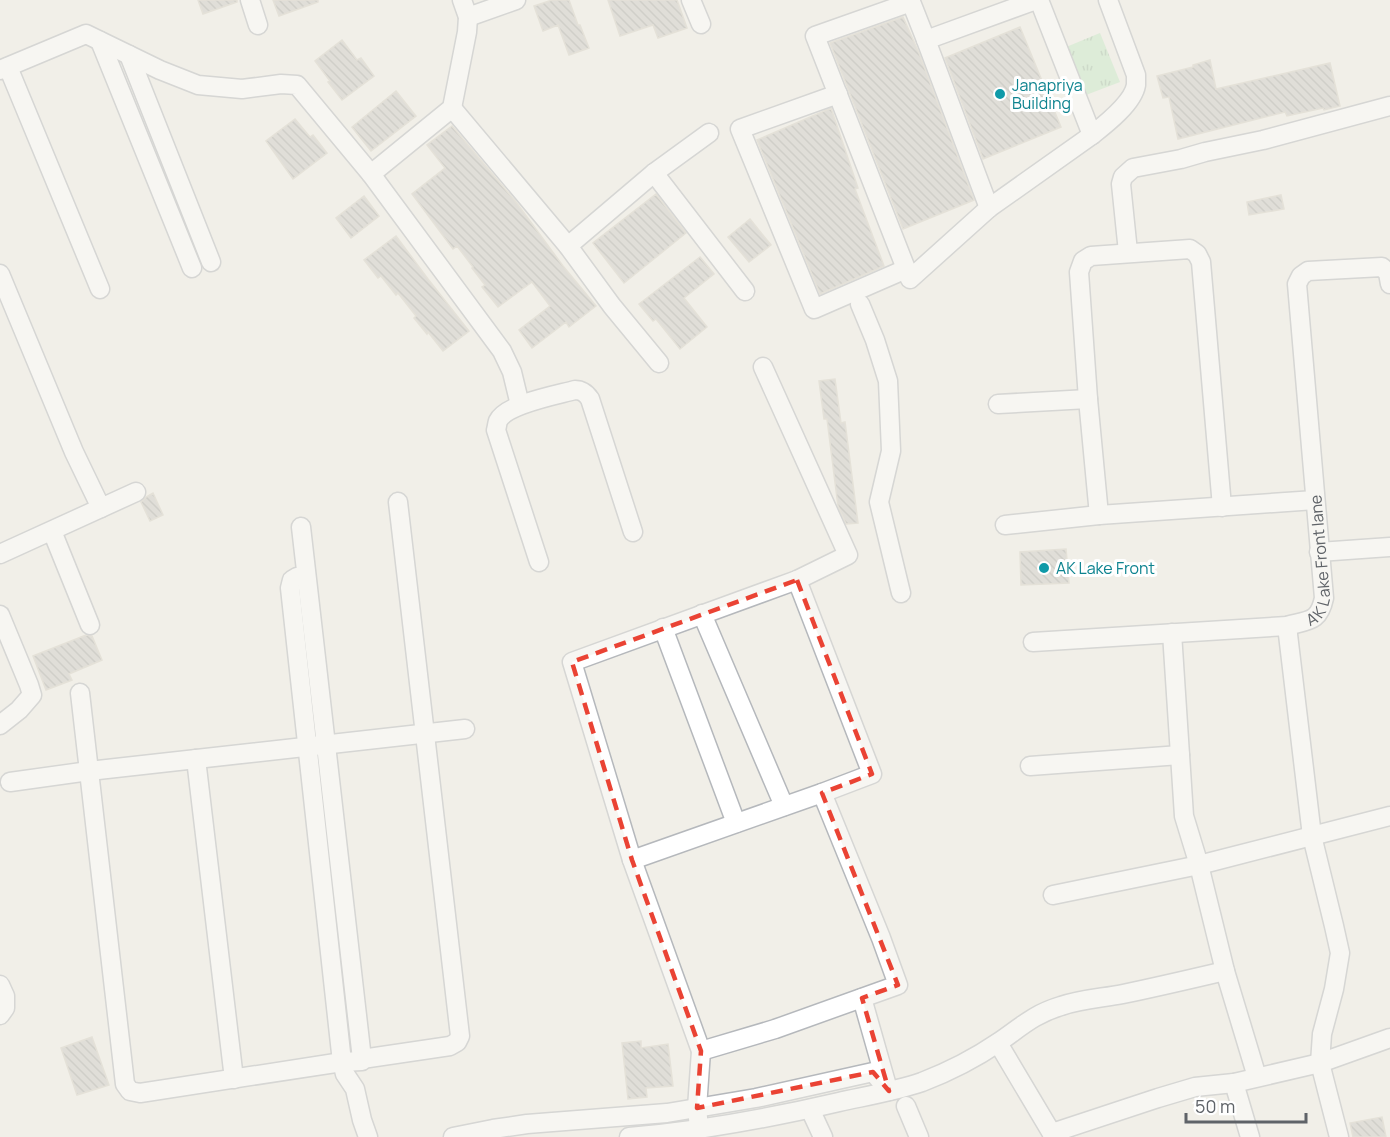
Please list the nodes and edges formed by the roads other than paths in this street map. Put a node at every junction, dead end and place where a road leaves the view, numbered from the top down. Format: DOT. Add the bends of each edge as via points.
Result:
graph roads {
  1 [pos="249,0"];
  2 [pos="516,0"];
  3 [pos="691,0"];
  4 [pos="1037,0"];
  5 [pos="1108,0"];
  6 [pos="466,16"];
  7 [pos="701,24"];
  8 [pos="258,25"];
  9 [pos="926,40"];
  10 [pos="100,41"];
  11 [pos="129,56"];
  12 [pos="4,69"];
  13 [pos="838,94"];
  14 [pos="1390,106"];
  15 [pos="452,108"];
  16 [pos="709,133"];
  17 [pos="1092,135"];
  18 [pos="654,173"];
  19 [pos="370,174"];
  20 [pos="989,208"];
  21 [pos="191,211"];
  22 [pos="172,219"];
  23 [pos="568,246"];
  24 [pos="1128,252"];
  25 [pos="211,262"];
  26 [pos="192,268"];
  27 [pos="906,269"];
  28 [pos="0,274"];
  29 [pos="1390,284"];
  30 [pos="100,289"];
  31 [pos="745,291"];
  32 [pos="860,304"];
  33 [pos="659,363"];
  34 [pos="763,367"];
  35 [pos="1088,399"];
  36 [pos="998,404"];
  37 [pos="520,405"];
  38 [pos="136,492"];
  39 [pos="1315,500"];
  40 [pos="398,502"];
  41 [pos="1222,507"];
  42 [pos="101,508"];
  43 [pos="1099,515"];
  44 [pos="1005,525"];
  45 [pos="301,526"];
  46 [pos="52,531"];
  47 [pos="633,532"];
  48 [pos="1390,547"];
  49 [pos="1319,552"];
  50 [pos="0,554"];
  51 [pos="539,562"];
  52 [pos="797,580"];
  53 [pos="901,593"];
  54 [pos="702,614"];
  55 [pos="0,615"];
  56 [pos="90,625"];
  57 [pos="1287,626"];
  58 [pos="663,628"];
  59 [pos="1172,633"];
  60 [pos="1033,642"];
  61 [pos="80,693"];
  62 [pos="0,725"];
  63 [pos="465,729"];
  64 [pos="424,733"];
  65 [pos="316,745"];
  66 [pos="1180,755"];
  67 [pos="196,759"];
  68 [pos="1030,766"];
  69 [pos="89,771"];
  70 [pos="10,782"];
  71 [pos="822,794"];
  72 [pos="784,806"];
  73 [pos="1390,816"];
  74 [pos="736,823"];
  75 [pos="1312,836"];
  76 [pos="632,860"];
  77 [pos="1199,865"];
  78 [pos="1053,895"];
  79 [pos="1225,971"];
  80 [pos="0,985"];
  81 [pos="862,998"];
  82 [pos="0,1015"];
  83 [pos="1390,1038"];
  84 [pos="998,1043"];
  85 [pos="701,1052"];
  86 [pos="362,1060"];
  87 [pos="342,1062"];
  88 [pos="1320,1063"];
  89 [pos="1257,1077"];
  90 [pos="234,1079"];
  91 [pos="1234,1083"];
  92 [pos="355,1089"];
  93 [pos="889,1091"];
  94 [pos="906,1106"];
  95 [pos="697,1108"];
  96 [pos="810,1109"];
  97 [pos="699,1128"];
  98 [pos="1053,1135"];
  99 [pos="368,1137"];
  100 [pos="453,1137"];
  101 [pos="629,1137"];
  102 [pos="823,1137"];
  103 [pos="919,1137"];
  104 [pos="1250,1137"];
  105 [pos="1339,1137"];
  1 -- 8 [label="street"];
  2 -- 6 [label="street"];
  3 -- 7 [label="street"];
  4 -- 9 [label="street"];
  4 -- 17 [label="street"];
  5 -- 17 [label="street" via="1136,75 1136,86 1131,98"];
  6 -- 15 [label="street"];
  9 -- 13 [label="street" via="910,2 815,36"];
  9 -- 20 [label="street"];
  10 -- 11 [label="street"];
  10 -- 12 [label="street" via="86,34"];
  10 -- 22 [label="street"];
  11 -- 19 [label="street" via="198,86 242,89 297,85"];
  11 -- 21 [label="street"];
  12 -- 30 [label="street"];
  13 -- 27 [label="street"];
  13 -- 27 [label="street" via="740,129 814,309"];
  14 -- 24 [label="street" via="1263,140 1133,168 1121,184"];
  15 -- 19 [label="street"];
  15 -- 23 [label="street"];
  16 -- 18 [label="street"];
  17 -- 20 [label="street"];
  18 -- 23 [label="street"];
  18 -- 31 [label="street"];
  19 -- 37 [label="street" via="502,351"];
  20 -- 27 [label="street" via="910,279"];
  21 -- 22 [label="street"];
  21 -- 25 [label="street"];
  22 -- 26 [label="street"];
  23 -- 33 [label="street"];
  24 -- 35 [label="street" via="1091,256 1083,261 1079,272"];
  24 -- 41 [label="street" via="1190,249 1200,262"];
  28 -- 42 [label="street"];
  29 -- 39 [label="street" via="1382,267 1308,271 1297,284"];
  32 -- 53 [label="street" via="888,381 891,451 879,502"];
  34 -- 52 [label="street" via="848,555"];
  35 -- 36 [label="street"];
  35 -- 43 [label="street"];
  37 -- 47 [label="street" via="575,390 586,394"];
  37 -- 51 [label="street" via="498,420 496,430"];
  38 -- 42 [label="street"];
  39 -- 41 [label="street, AK Lake Front lane"];
  39 -- 49 [label="street, AK Lake Front lane"];
  40 -- 64 [label="street"];
  41 -- 43 [label="street, AK Lake Front lane"];
  42 -- 46 [label="street"];
  43 -- 44 [label="street, AK Lake Front lane"];
  45 -- 65 [label="street"];
  46 -- 50 [label="street"];
  46 -- 56 [label="street"];
  48 -- 49 [label="street"];
  49 -- 57 [label="street, AK Lake Front lane" via="1324,598 1321,611 1312,620"];
  52 -- 54 [label="street"];
  52 -- 71 [label="street" via="872,774"];
  54 -- 58 [label="street"];
  54 -- 72 [label="street"];
  55 -- 62 [label="street" via="32,695"];
  57 -- 59 [label="street"];
  57 -- 75 [label="street, AK Lake Front lane"];
  58 -- 74 [label="street"];
  58 -- 76 [label="street" via="572,662"];
  59 -- 60 [label="street"];
  59 -- 66 [label="street"];
  61 -- 69 [label="street"];
  63 -- 64 [label="street"];
  64 -- 65 [label="street"];
  64 -- 86 [label="street" via="460,1036 450,1046"];
  65 -- 67 [label="street"];
  65 -- 86 [label="street"];
  65 -- 87 [label="street"];
  66 -- 68 [label="street"];
  66 -- 77 [label="street" via="1184,816"];
  67 -- 69 [label="street"];
  67 -- 90 [label="street"];
  69 -- 70 [label="street"];
  69 -- 90 [label="street" via="125,1084 130,1091 140,1093"];
  71 -- 72 [label="street"];
  71 -- 81 [label="street" via="898,985"];
  72 -- 74 [label="street"];
  73 -- 75 [label="street"];
  74 -- 76 [label="street"];
  75 -- 77 [label="street"];
  75 -- 88 [label="street, AK Lake Front lane" via="1340,953 1322,1034"];
  76 -- 85 [label="street"];
  77 -- 78 [label="street"];
  77 -- 79 [label="street"];
  79 -- 84 [label="street" via="1064,1005 1022,1024"];
  79 -- 89 [label="street"];
  80 -- 82 [label="street" via="5,1008"];
  81 -- 85 [label="street"];
  81 -- 93 [label="street"];
  83 -- 88 [label="street"];
  84 -- 93 [label="street" via="922,1082"];
  84 -- 98 [label="street"];
  85 -- 95 [label="street"];
  86 -- 87 [label="street"];
  86 -- 92 [label="street"];
  87 -- 90 [label="street"];
  87 -- 92 [label="street"];
  88 -- 89 [label="street"];
  88 -- 105 [label="street, AK Lake Front lane"];
  89 -- 91 [label="street"];
  91 -- 98 [label="street" via="1195,1087"];
  91 -- 104 [label="street"];
  92 -- 99 [label="street"];
  93 -- 95 [label="street" via="873,1072"];
  93 -- 96 [label="street"];
  94 -- 103 [label="street"];
  95 -- 97 [label="street"];
  95 -- 100 [label="street" via="527,1124"];
  96 -- 97 [label="street"];
  96 -- 102 [label="street"];
  97 -- 101 [label="street"];
}
